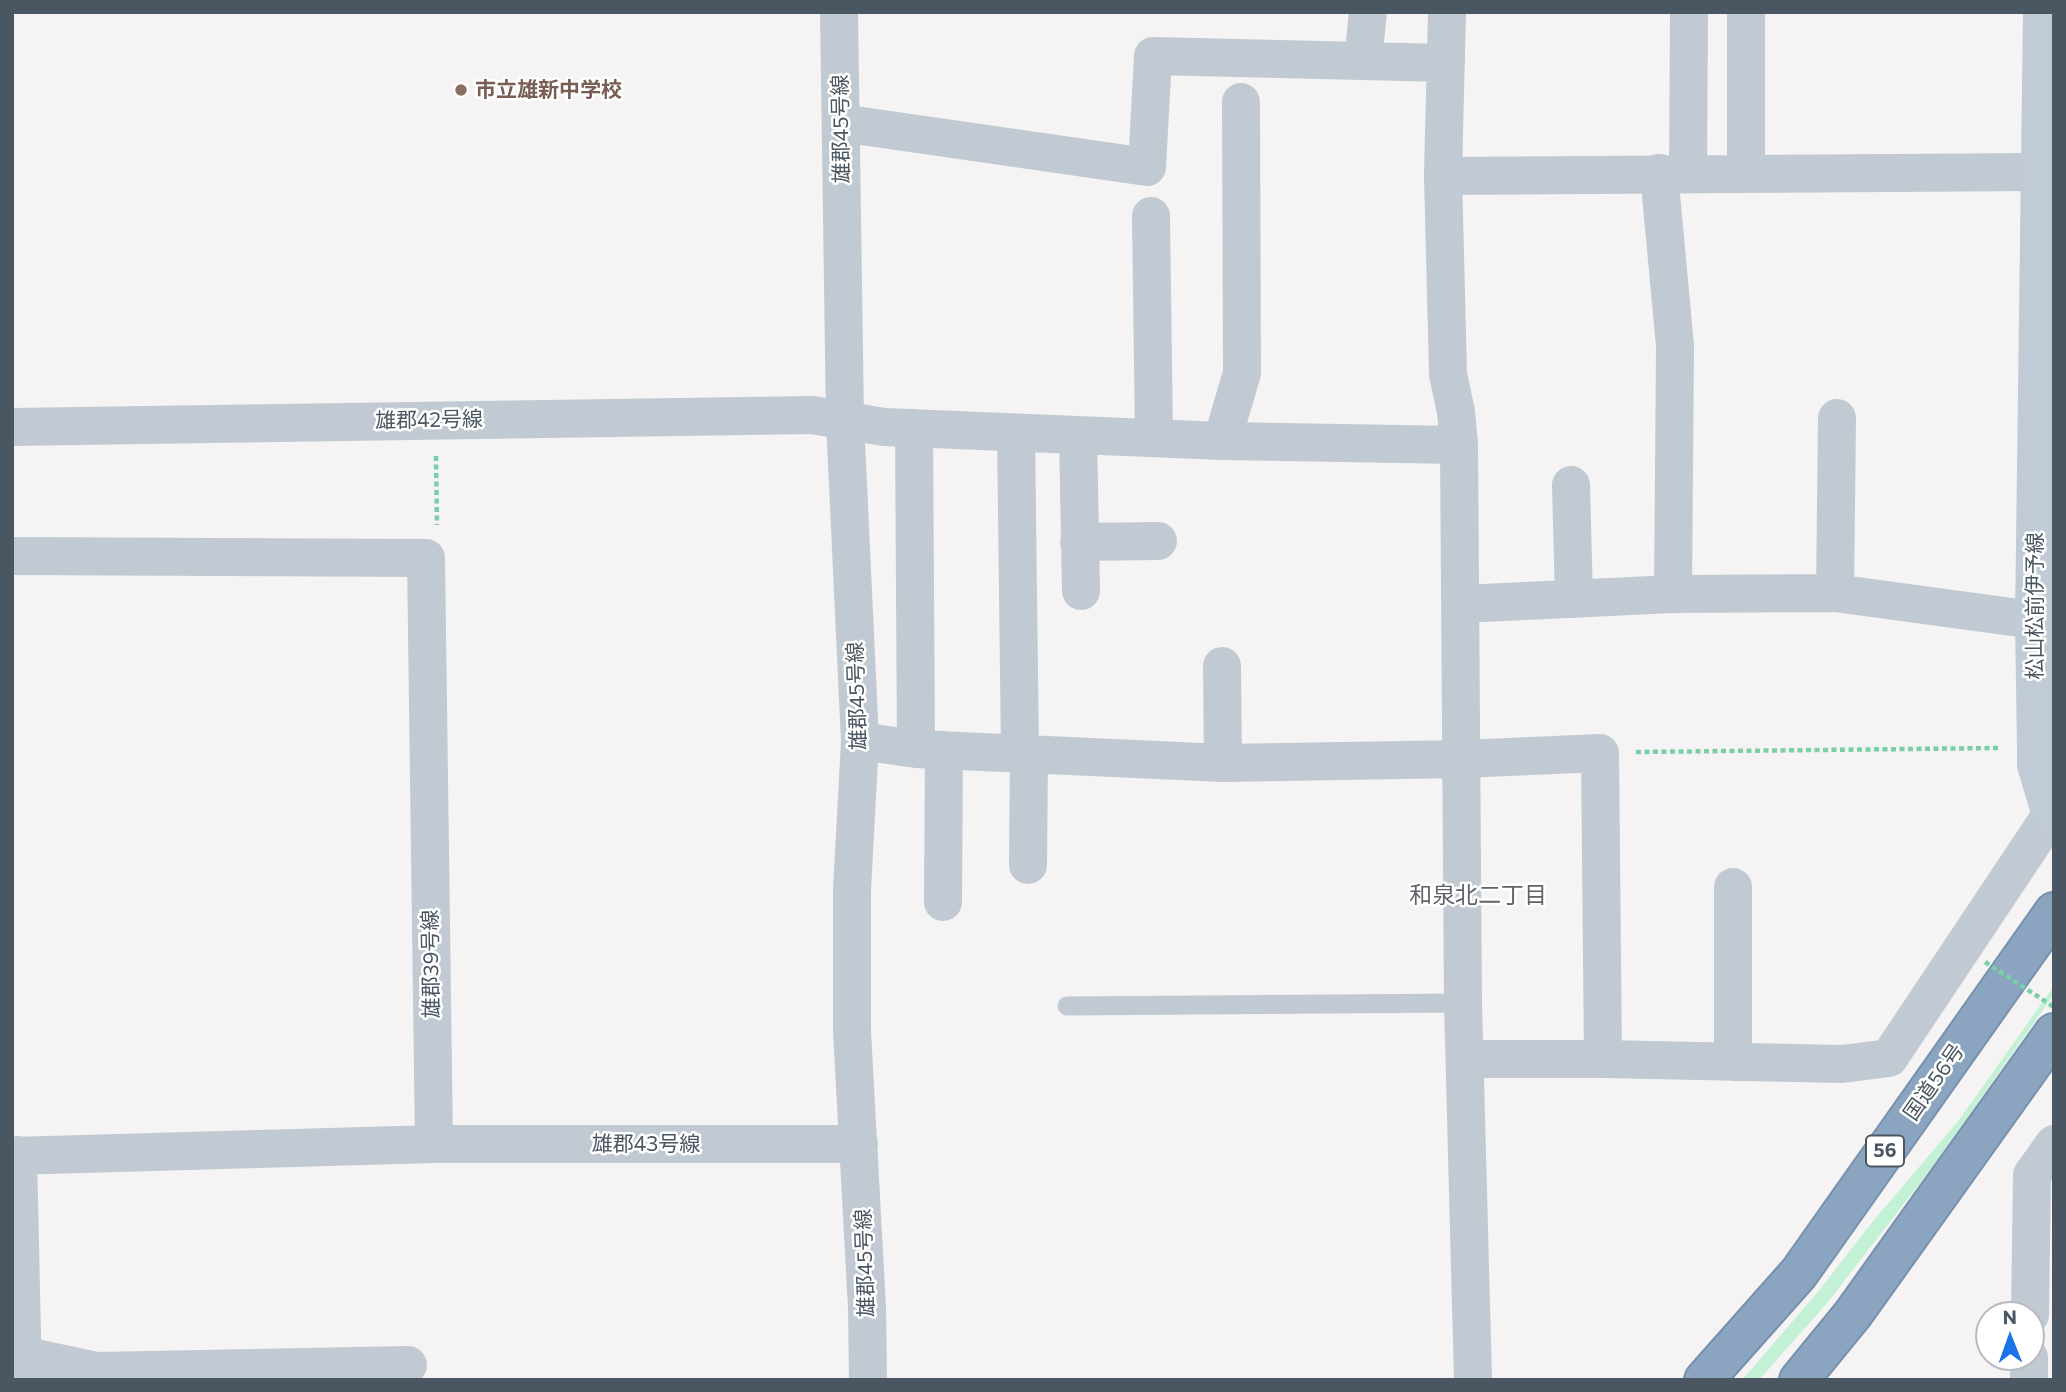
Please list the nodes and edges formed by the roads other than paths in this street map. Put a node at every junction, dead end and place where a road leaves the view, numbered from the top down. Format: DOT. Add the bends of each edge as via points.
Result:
graph roads {
  1 [pos="839,12"];
  2 [pos="1368,12"];
  3 [pos="1447,12"];
  4 [pos="1689,12"];
  5 [pos="1746,12"];
  6 [pos="2042,12"];
  7 [pos="1363,61"];
  8 [pos="1446,63"];
  9 [pos="1241,102"];
  10 [pos="841,123"];
  11 [pos="2040,172"];
  12 [pos="1674,173"];
  13 [pos="1746,173"];
  14 [pos="1443,176"];
  15 [pos="1151,216"];
  16 [pos="2046,232"];
  17 [pos="1837,418"];
  18 [pos="845,421"];
  19 [pos="12,427"];
  20 [pos="914,428"];
  21 [pos="1016,433"];
  22 [pos="1077,435"];
  23 [pos="1154,438"];
  24 [pos="1222,441"];
  25 [pos="1459,445"];
  26 [pos="1571,485"];
  27 [pos="1158,541"];
  28 [pos="1079,542"];
  29 [pos="12,556"];
  30 [pos="1081,591"];
  31 [pos="1835,593"];
  32 [pos="1673,594"];
  33 [pos="1574,599"];
  34 [pos="1462,604"];
  35 [pos="2034,620"];
  36 [pos="1222,666"];
  37 [pos="2044,703"];
  38 [pos="860,741"];
  39 [pos="930,749"];
  40 [pos="1025,754"];
  41 [pos="1462,759"];
  42 [pos="1223,763"];
  43 [pos="2052,816"];
  44 [pos="1028,865"];
  45 [pos="1733,887"];
  46 [pos="943,902"];
  47 [pos="2054,912"];
  48 [pos="1463,1003"];
  49 [pos="1067,1006"];
  50 [pos="2054,1033"];
  51 [pos="1466,1059"];
  52 [pos="1603,1059"];
  53 [pos="1733,1062"];
  54 [pos="433,1144"];
  55 [pos="859,1144"];
  56 [pos="2054,1144"];
  57 [pos="15,1156"];
  58 [pos="2030,1301"];
  59 [pos="408,1365"];
  60 [pos="23,1368"];
  61 [pos="868,1380"];
  62 [pos="1473,1380"];
  63 [pos="1704,1380"];
  64 [pos="1798,1380"];
  1 -- 10 [label="street, 雄郡45号線"];
  2 -- 7 [label="street"];
  3 -- 8 [label="street"];
  4 -- 12 [label="street"];
  5 -- 13 [label="street"];
  6 -- 11 [label="main road, 松山松前伊予線"];
  7 -- 8 [label="street"];
  7 -- 10 [label="street" via="1153,56 1147,167"];
  8 -- 14 [label="street"];
  9 -- 24 [label="street" via="1242,373"];
  10 -- 18 [label="street, 雄郡45号線"];
  11 -- 13 [label="street"];
  11 -- 16 [label="main road, 松山松前伊予線"];
  12 -- 13 [label="street"];
  12 -- 14 [label="street"];
  12 -- 32 [label="street"];
  14 -- 25 [label="street" via="1448,374"];
  15 -- 23 [label="street"];
  16 -- 35 [label="main road, 松山松前伊予線"];
  17 -- 31 [label="street"];
  18 -- 19 [label="street, 雄郡42号線" via="812,415"];
  18 -- 20 [label="street, 雄郡42号線"];
  18 -- 38 [label="street, 雄郡45号線"];
  20 -- 21 [label="street, 雄郡42号線"];
  20 -- 39 [label="street"];
  21 -- 22 [label="street, 雄郡42号線"];
  21 -- 40 [label="street"];
  22 -- 23 [label="street, 雄郡42号線"];
  22 -- 28 [label="street"];
  23 -- 24 [label="street, 雄郡42号線"];
  24 -- 25 [label="street, 雄郡42号線"];
  25 -- 34 [label="street"];
  26 -- 33 [label="street"];
  27 -- 28 [label="street"];
  28 -- 30 [label="street"];
  29 -- 54 [label="street, 雄郡39号線" via="426,558"];
  31 -- 32 [label="street"];
  31 -- 35 [label="street"];
  32 -- 33 [label="street"];
  33 -- 34 [label="street"];
  34 -- 41 [label="street"];
  35 -- 37 [label="main road, 松山松前伊予線"];
  36 -- 42 [label="street"];
  37 -- 43 [label="main road, 松山松前伊予線" via="2036,765"];
  38 -- 39 [label="street"];
  38 -- 55 [label="street, 雄郡45号線" via="852,890 852,1031"];
  39 -- 40 [label="street"];
  39 -- 46 [label="street"];
  40 -- 42 [label="street"];
  40 -- 44 [label="street"];
  41 -- 42 [label="street"];
  41 -- 48 [label="street"];
  41 -- 52 [label="street" via="1600,753"];
  43 -- 53 [label="street" via="1889,1058 1842,1064"];
  45 -- 53 [label="street"];
  47 -- 63 [label="highway, 国道56号 / 56" via="1799,1273"];
  48 -- 49 [label="lane"];
  48 -- 51 [label="street"];
  50 -- 64 [label="highway" via="1853,1314"];
  51 -- 52 [label="street"];
  51 -- 62 [label="street"];
  52 -- 53 [label="street"];
  54 -- 55 [label="street, 雄郡43号線"];
  54 -- 57 [label="street"];
  55 -- 61 [label="street, 雄郡45号線"];
  56 -- 58 [label="street" via="2032,1175"];
  57 -- 60 [label="street"];
  59 -- 60 [label="street" via="362,1351 97,1371"];
}
